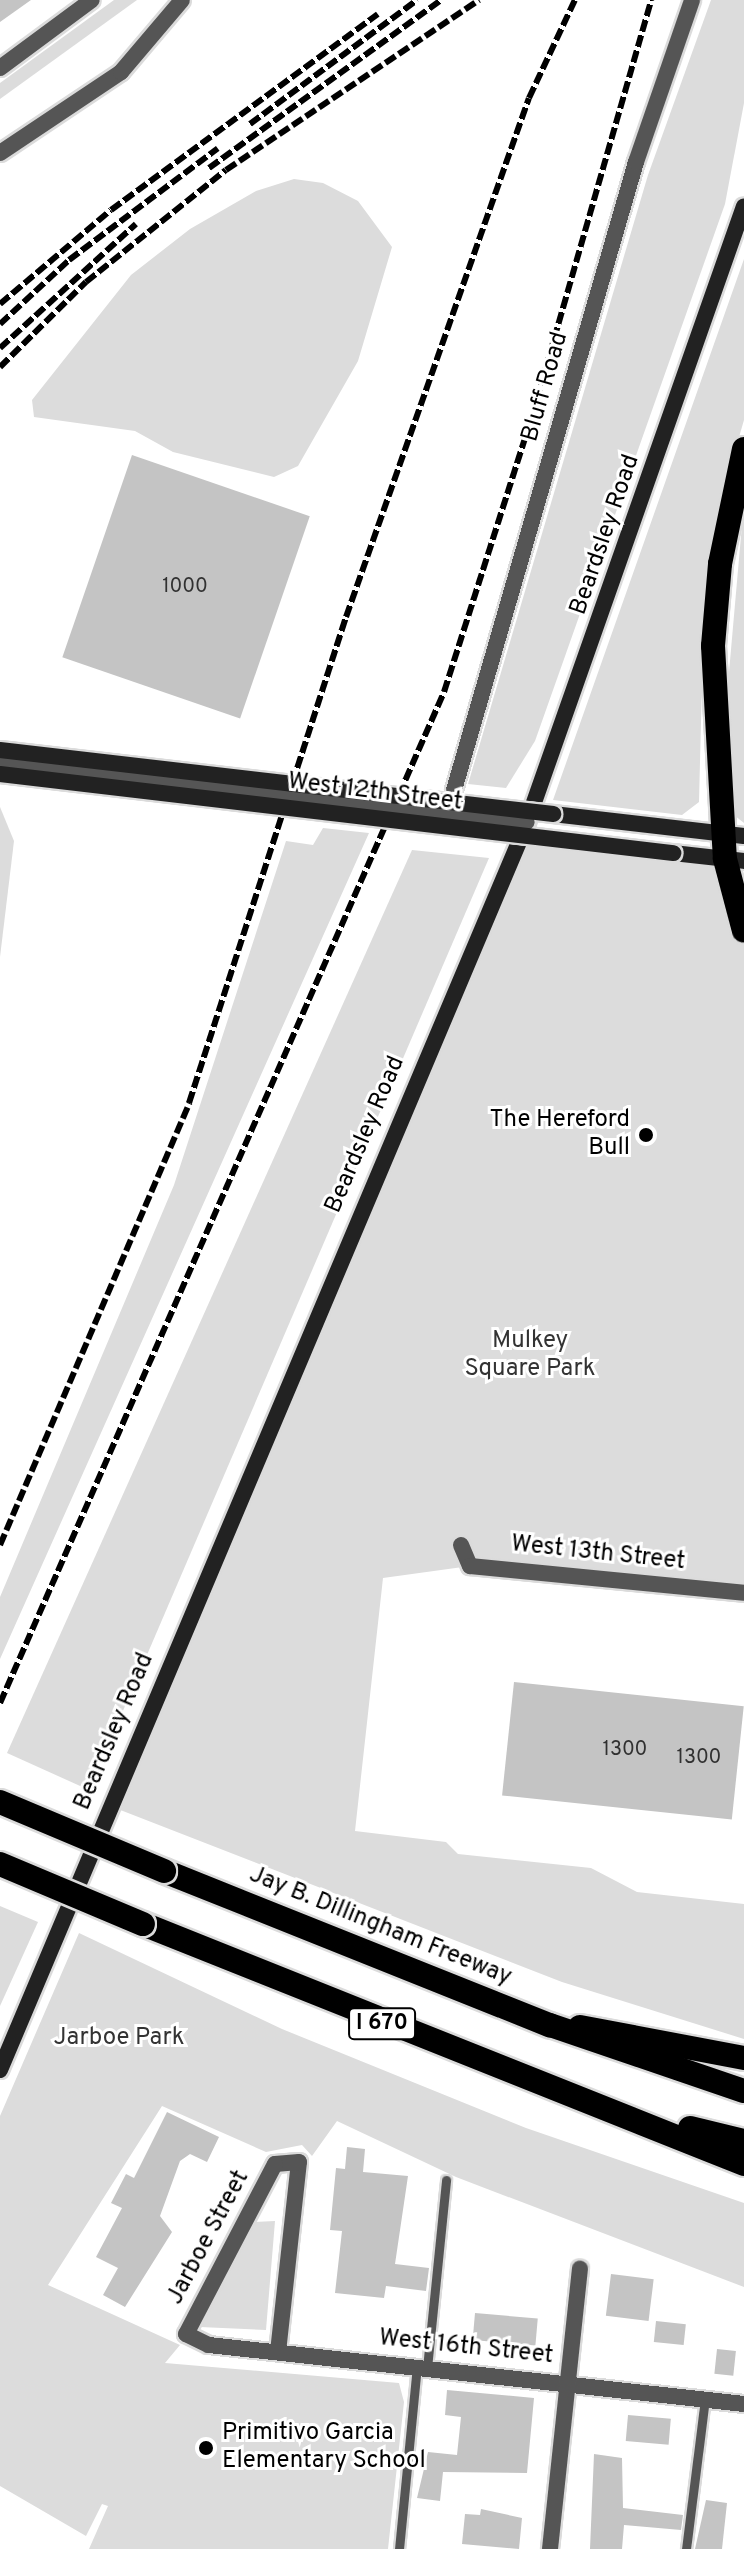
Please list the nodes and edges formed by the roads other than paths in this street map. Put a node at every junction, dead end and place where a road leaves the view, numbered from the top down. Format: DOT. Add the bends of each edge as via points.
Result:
graph roads {
  1 [pos="92,0"];
  2 [pos="182,0"];
  3 [pos="692,0"];
  4 [pos="0,68"];
  5 [pos="0,153"];
  6 [pos="744,206"];
  7 [pos="744,449"];
  8 [pos="0,750"];
  9 [pos="0,762"];
  10 [pos="0,774"];
  11 [pos="454,790"];
  12 [pos="527,822"];
  13 [pos="734,834"];
  14 [pos="735,860"];
  15 [pos="744,931"];
  16 [pos="461,1545"];
  17 [pos="744,1593"];
  18 [pos="0,1802"];
  19 [pos="0,1864"];
  20 [pos="550,2025"];
  21 [pos="744,2058"];
  22 [pos="0,2070"];
  23 [pos="744,2091"];
  24 [pos="625,2113"];
  25 [pos="744,2141"];
  26 [pos="744,2164"];
  27 [pos="446,2180"];
  28 [pos="580,2269"];
  29 [pos="186,2334"];
  30 [pos="278,2352"];
  31 [pos="422,2368"];
  32 [pos="567,2383"];
  33 [pos="705,2399"];
  34 [pos="744,2404"];
  35 [pos="399,2549"];
  36 [pos="550,2549"];
  37 [pos="686,2549"];
  1 -- 4 [label="street"];
  2 -- 5 [label="street" via="121,72"];
  3 -- 11 [label="street, Bluff Road" via="636,162"];
  6 -- 12 [label="street, Beardsley Road"];
  7 -- 13 [label="highway" via="720,564 713,646"];
  8 -- 13 [label="street, West 12th Street, bridge"];
  9 -- 12 [label="street, bridge"];
  10 -- 14 [label="street, West 12th Street, bridge"];
  12 -- 22 [label="street, Beardsley Road"];
  13 -- 14 [label="highway"];
  14 -- 15 [label="highway"];
  16 -- 17 [label="street, West 13th Street" via="470,1566"];
  18 -- 20 [label="highway, Jay B. Dillingham Freeway / I 670, bridge"];
  19 -- 24 [label="highway, I 670, bridge" via="449,2052"];
  20 -- 21 [label="highway" via="619,2029"];
  20 -- 23 [label="highway, Jay B. Dillingham Freeway / I 670"];
  24 -- 25 [label="highway, I 670"];
  24 -- 26 [label="highway"];
  27 -- 31 [label="lane"];
  28 -- 32 [label="street"];
  29 -- 30 [label="street, West 16th Street" via="209,2345"];
  29 -- 30 [label="street, Jarboe Street" via="275,2164 299,2162"];
  30 -- 31 [label="street, West 16th Street"];
  31 -- 32 [label="street, West 16th Street"];
  31 -- 35 [label="lane"];
  32 -- 33 [label="street, West 16th Street"];
  32 -- 36 [label="street"];
  33 -- 34 [label="street, West 16th Street"];
  33 -- 37 [label="lane"];
}
